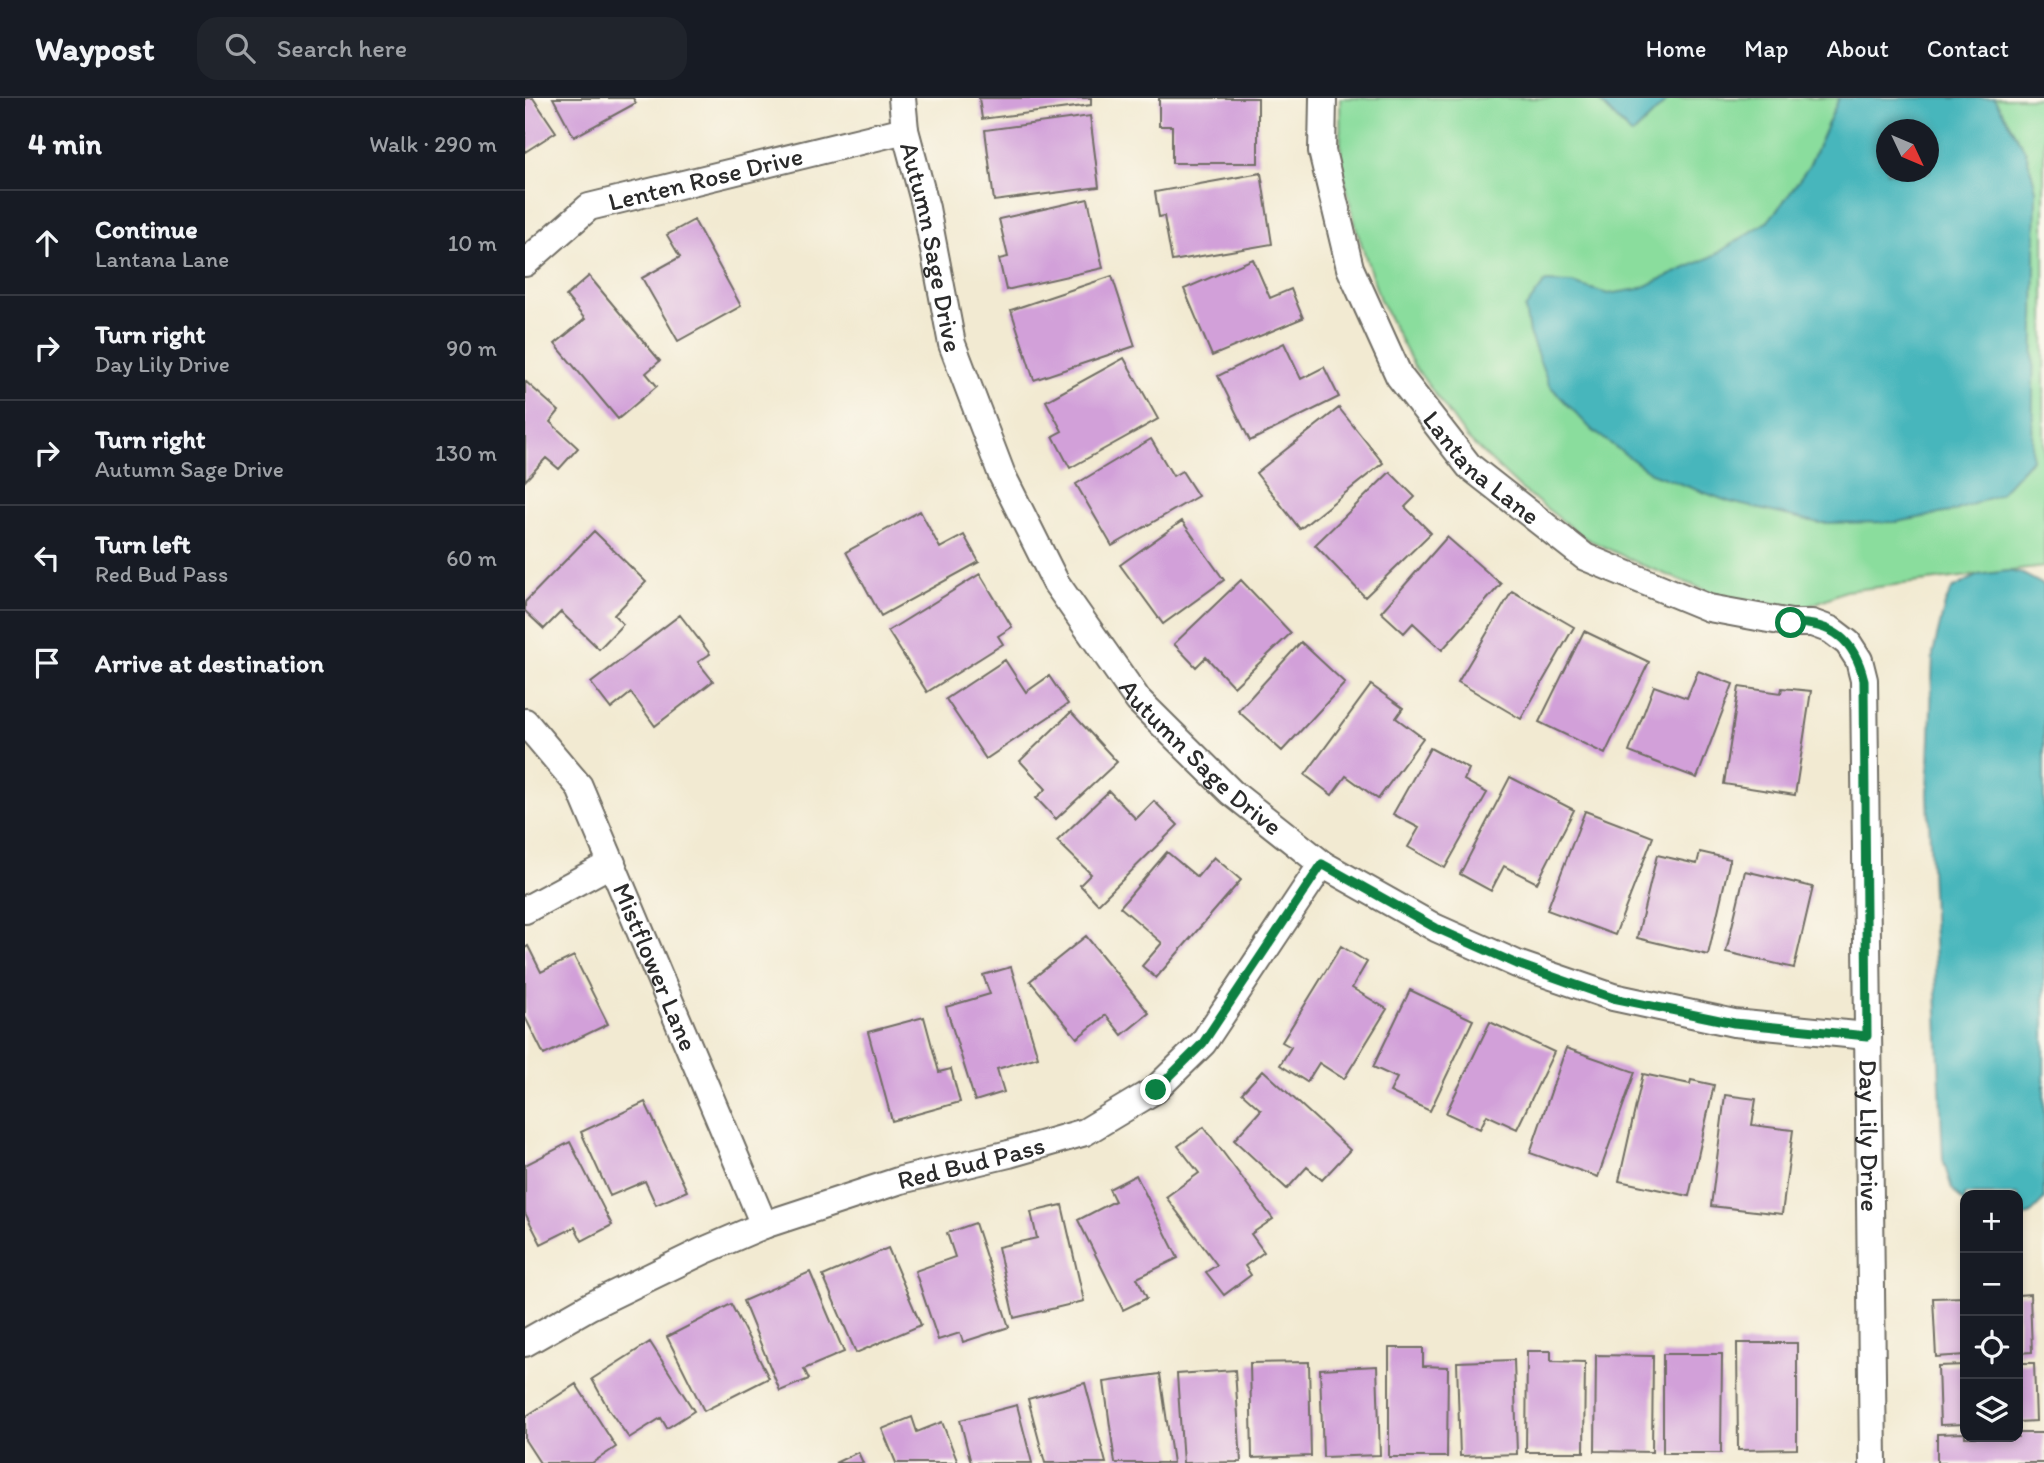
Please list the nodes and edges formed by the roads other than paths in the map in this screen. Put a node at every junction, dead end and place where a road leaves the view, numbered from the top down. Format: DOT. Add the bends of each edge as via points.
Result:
graph roads {
  1 [pos="902,98"];
  2 [pos="1323,98"];
  3 [pos="905,130"];
  4 [pos="525,263"];
  5 [pos="1848,643"];
  6 [pos="525,722"];
  7 [pos="612,863"];
  8 [pos="1322,864"];
  9 [pos="525,910"];
  10 [pos="1867,1036"];
  11 [pos="764,1225"];
  12 [pos="525,1343"];
  13 [pos="1873,1463"];
  1 -- 3 [label="street, Autumn Sage Drive"];
  2 -- 5 [label="street, Lantana Lane" via="1322,151 1350,268 1399,376 1469,466 1585,557 1709,608 1812,623"];
  3 -- 4 [label="street, Lenten Rose Drive" via="589,207"];
  3 -- 8 [label="street, Autumn Sage Drive" via="926,208 952,344 1002,475 1056,583 1138,700 1231,792"];
  5 -- 10 [label="street, Day Lily Drive" via="1864,680"];
  6 -- 7 [label="street, Mistflower Lane" via="579,786"];
  7 -- 9 [label="street"];
  7 -- 11 [label="street, Mistflower Lane"];
  8 -- 10 [label="street, Autumn Sage Drive" via="1436,928 1517,964 1613,998 1734,1023"];
  8 -- 11 [label="street, Red Bud Pass" via="1203,1043 1156,1090 1084,1132 901,1180"];
  10 -- 13 [label="street, Day Lily Drive"];
  11 -- 12 [label="street, Red Bud Pass" via="590,1306"];
}
